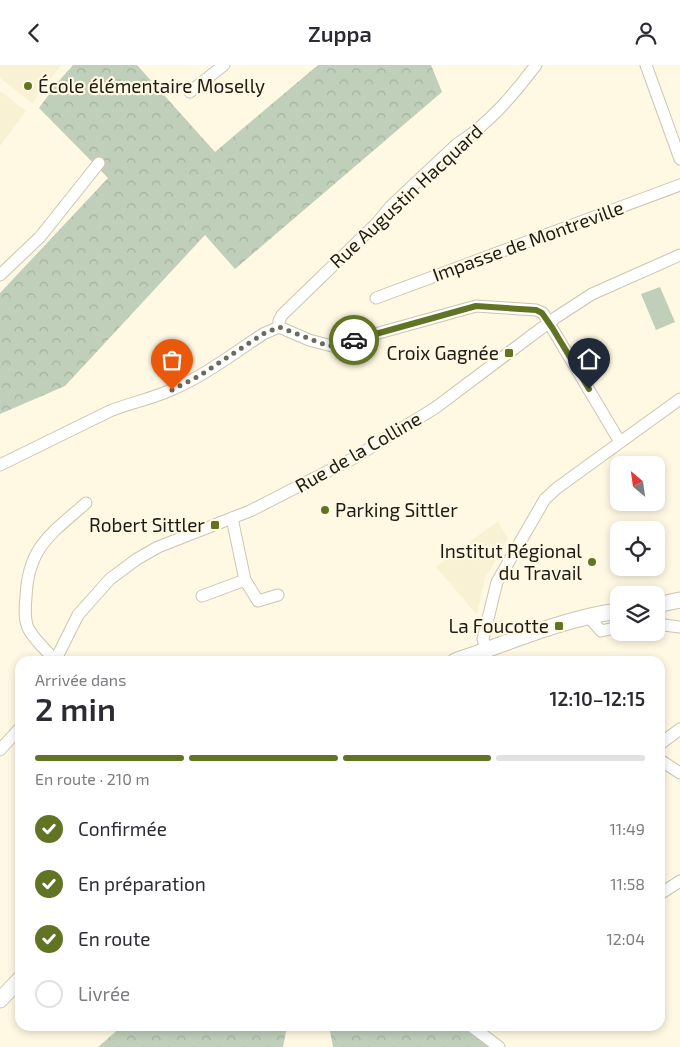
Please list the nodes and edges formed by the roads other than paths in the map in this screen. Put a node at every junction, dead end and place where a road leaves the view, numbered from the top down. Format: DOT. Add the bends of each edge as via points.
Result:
graph roads {
  1 [pos="224,65"];
  2 [pos="536,65"];
  3 [pos="646,65"];
  4 [pos="190,92"];
  5 [pos="680,159"];
  6 [pos="99,163"];
  7 [pos="680,185"];
  8 [pos="680,255"];
  9 [pos="0,275"];
  10 [pos="376,298"];
  11 [pos="549,323"];
  12 [pos="279,327"];
  13 [pos="680,399"];
  14 [pos="620,442"];
  15 [pos="0,465"];
  16 [pos="86,503"];
  17 [pos="232,519"];
  18 [pos="246,580"];
  19 [pos="278,595"];
  20 [pos="202,596"];
  21 [pos="680,600"];
  22 [pos="665,603"];
  23 [pos="610,613"];
  24 [pos="589,617"];
  25 [pos="665,625"];
  26 [pos="680,627"];
  27 [pos="610,629"];
  28 [pos="486,650"];
  29 [pos="51,656"];
  30 [pos="57,656"];
  31 [pos="469,656"];
  32 [pos="680,729"];
  33 [pos="15,734"];
  34 [pos="665,740"];
  35 [pos="0,750"];
  36 [pos="665,763"];
  37 [pos="680,773"];
  38 [pos="680,881"];
  39 [pos="665,890"];
  40 [pos="15,984"];
  41 [pos="0,1000"];
  42 [pos="478,1031"];
  43 [pos="499,1047"];
  1 -- 4 [label="street"];
  2 -- 12 [label="street, Rue Augustin Hacquard" via="497,111 422,177 282,315"];
  3 -- 5 [label="street"];
  6 -- 9 [label="street" via="40,237"];
  7 -- 10 [label="street, Impasse de Montreville"];
  8 -- 11 [label="street, Rue de la Colline" via="600,289"];
  11 -- 12 [label="street" via="536,310 476,306 332,346"];
  11 -- 14 [label="street"];
  11 -- 17 [label="street, Rue de la Colline" via="409,425 327,473"];
  12 -- 15 [label="street" via="172,390 110,411"];
  13 -- 14 [label="street"];
  14 -- 28 [label="street" via="557,489 539,507 497,582 483,639"];
  16 -- 29 [label="street" via="37,551 27,579 25,617 35,638"];
  17 -- 18 [label="street"];
  17 -- 30 [label="street, Rue de la Colline" via="158,547 115,576 75,619"];
  18 -- 19 [label="street" via="258,601"];
  18 -- 20 [label="street"];
  21 -- 22 [label="main road"];
  23 -- 24 [label="main road"];
  24 -- 27 [label="street" via="598,629"];
  24 -- 28 [label="main road"];
  25 -- 26 [label="street"];
  28 -- 31 [label="main road"];
  32 -- 34 [label="street"];
  33 -- 35 [label="street"];
  36 -- 37 [label="street"];
  38 -- 39 [label="street"];
  40 -- 41 [label="main road"];
  42 -- 43 [label="street"];
}
